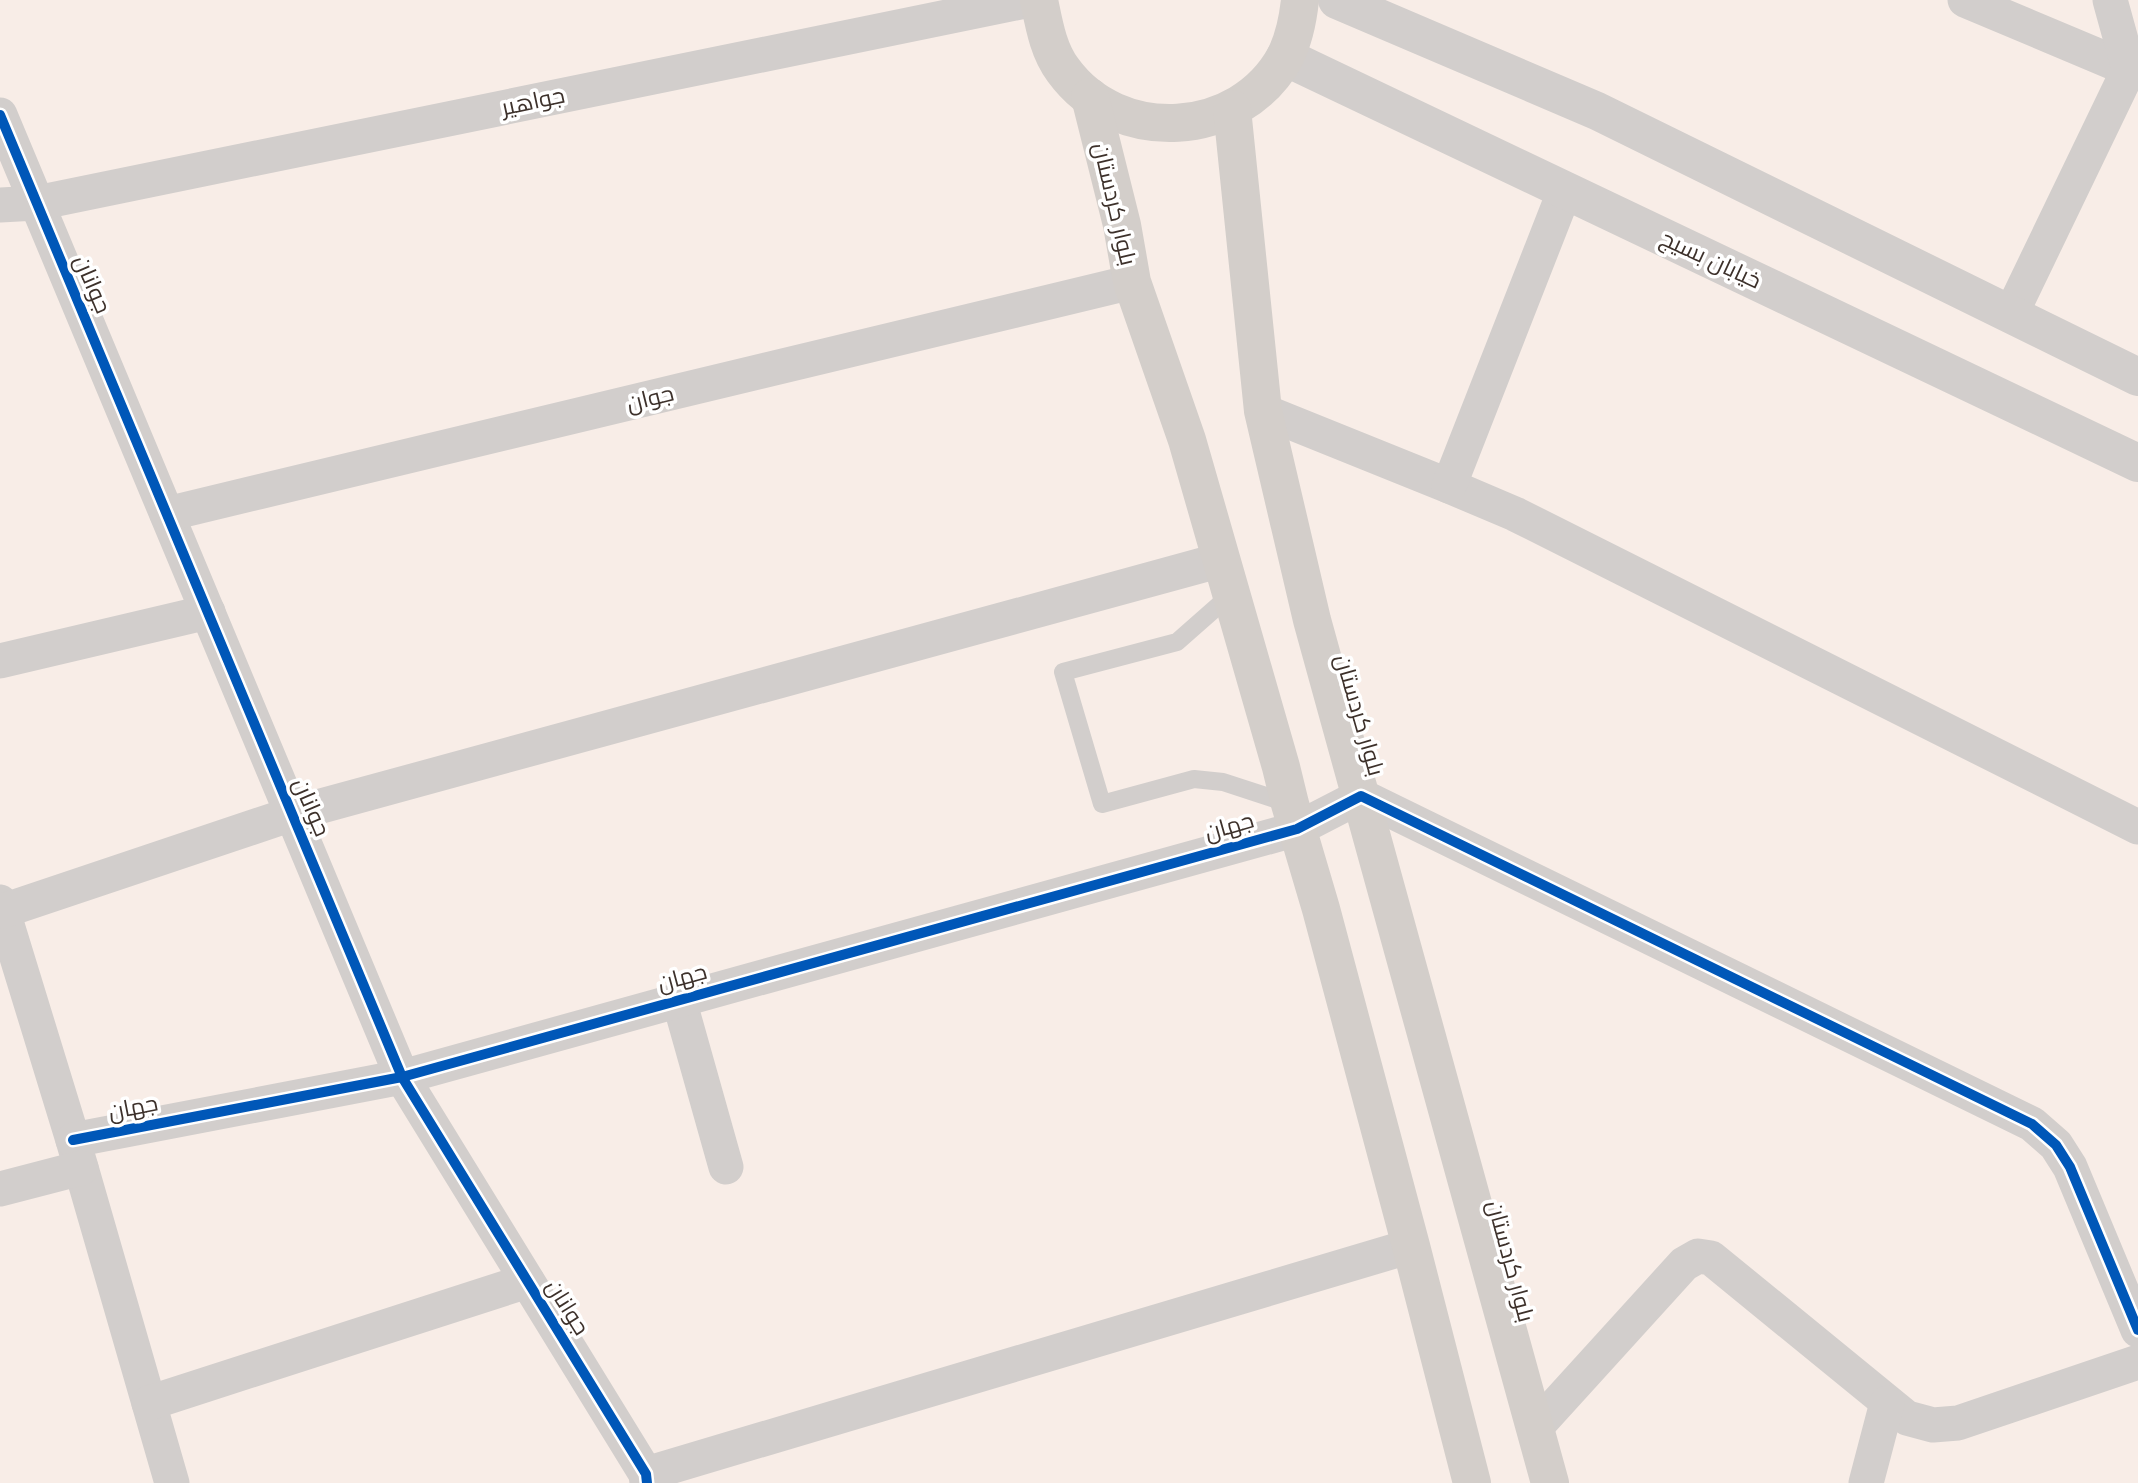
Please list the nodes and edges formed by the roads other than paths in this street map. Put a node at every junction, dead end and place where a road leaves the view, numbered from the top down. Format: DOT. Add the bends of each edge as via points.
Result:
graph roads {
  1 [pos="1030,0"];
  2 [pos="1039,0"];
  3 [pos="1300,0"];
  4 [pos="1337,0"];
  5 [pos="1965,0"];
  6 [pos="2110,0"];
  7 [pos="1285,57"];
  8 [pos="2133,68"];
  9 [pos="1090,97"];
  10 [pos="1232,109"];
  11 [pos="0,115"];
  12 [pos="1565,190"];
  13 [pos="37,203"];
  14 [pos="0,205"];
  15 [pos="1132,282"];
  16 [pos="2011,314"];
  17 [pos="2138,377"];
  18 [pos="1263,411"];
  19 [pos="2138,463"];
  20 [pos="1449,486"];
  21 [pos="167,514"];
  22 [pos="1221,560"];
  23 [pos="1232,596"];
  24 [pos="208,612"];
  25 [pos="0,661"];
  26 [pos="1362,796"];
  27 [pos="292,814"];
  28 [pos="1293,817"];
  29 [pos="2138,827"];
  30 [pos="1,907"];
  31 [pos="679,1000"];
  32 [pos="402,1077"];
  33 [pos="77,1154"];
  34 [pos="726,1167"];
  35 [pos="0,1189"];
  36 [pos="1411,1246"];
  37 [pos="527,1281"];
  38 [pos="2138,1330"];
  39 [pos="2138,1362"];
  40 [pos="149,1403"];
  41 [pos="1887,1403"];
  42 [pos="1535,1428"];
  43 [pos="647,1479"];
  44 [pos="1468,1482"];
  45 [pos="172,1483"];
  46 [pos="1550,1483"];
  47 [pos="1866,1483"];
  1 -- 13 [label="street, جواهیر"];
  2 -- 9 [label="main road" via="1046,36 1063,70"];
  3 -- 7 [label="main road" via="1298,22"];
  4 -- 16 [label="main road" via="1597,111"];
  5 -- 8 [label="street"];
  6 -- 8 [label="street"];
  7 -- 10 [label="main road" via="1262,87"];
  7 -- 12 [label="main road, خیابان بسیج"];
  8 -- 16 [label="street"];
  9 -- 10 [label="main road" via="1123,116 1159,124 1196,121"];
  9 -- 15 [label="main road, بلوار کردستان"];
  10 -- 18 [label="main road, بلوار کردستان"];
  11 -- 13 [label="street, جوانان"];
  12 -- 19 [label="main road, خیابان بسیج"];
  12 -- 20 [label="street"];
  13 -- 14 [label="street, جواهیر"];
  13 -- 21 [label="street, جوانان"];
  15 -- 21 [label="street, جوان"];
  15 -- 22 [label="main road, بلوار کردستان"];
  16 -- 17 [label="main road"];
  18 -- 20 [label="street"];
  18 -- 26 [label="main road, بلوار کردستان" via="1312,620"];
  20 -- 29 [label="street"];
  21 -- 24 [label="street, جوانان"];
  22 -- 23 [label="main road, بلوار کردستان"];
  22 -- 27 [label="street"];
  23 -- 28 [label="main road, بلوار کردستان"];
  23 -- 28 [label="lane" via="1177,642 1063,673 1102,804 1194,779 1223,782"];
  24 -- 25 [label="street"];
  24 -- 27 [label="street, جوانان"];
  26 -- 28 [label="street, جهان"];
  26 -- 38 [label="street" via="2032,1124 2070,1167"];
  26 -- 42 [label="main road, بلوار کردستان"];
  27 -- 30 [label="street"];
  27 -- 32 [label="street, جوانان"];
  28 -- 31 [label="street, جهان"];
  28 -- 36 [label="main road, بلوار کردستان"];
  30 -- 33 [label="street"];
  31 -- 32 [label="street, جهان"];
  31 -- 34 [label="street"];
  32 -- 33 [label="street, جهان"];
  32 -- 37 [label="street, جوانان"];
  33 -- 35 [label="street, جهان"];
  33 -- 40 [label="street"];
  36 -- 43 [label="street"];
  36 -- 44 [label="main road, بلوار کردستان"];
  37 -- 40 [label="street"];
  37 -- 43 [label="street, جوانان"];
  39 -- 41 [label="street" via="1958,1423 1933,1425 1907,1418"];
  40 -- 45 [label="street"];
  41 -- 42 [label="street" via="1711,1258 1699,1256 1684,1264"];
  41 -- 47 [label="street"];
  42 -- 46 [label="main road, بلوار کردستان"];
}
